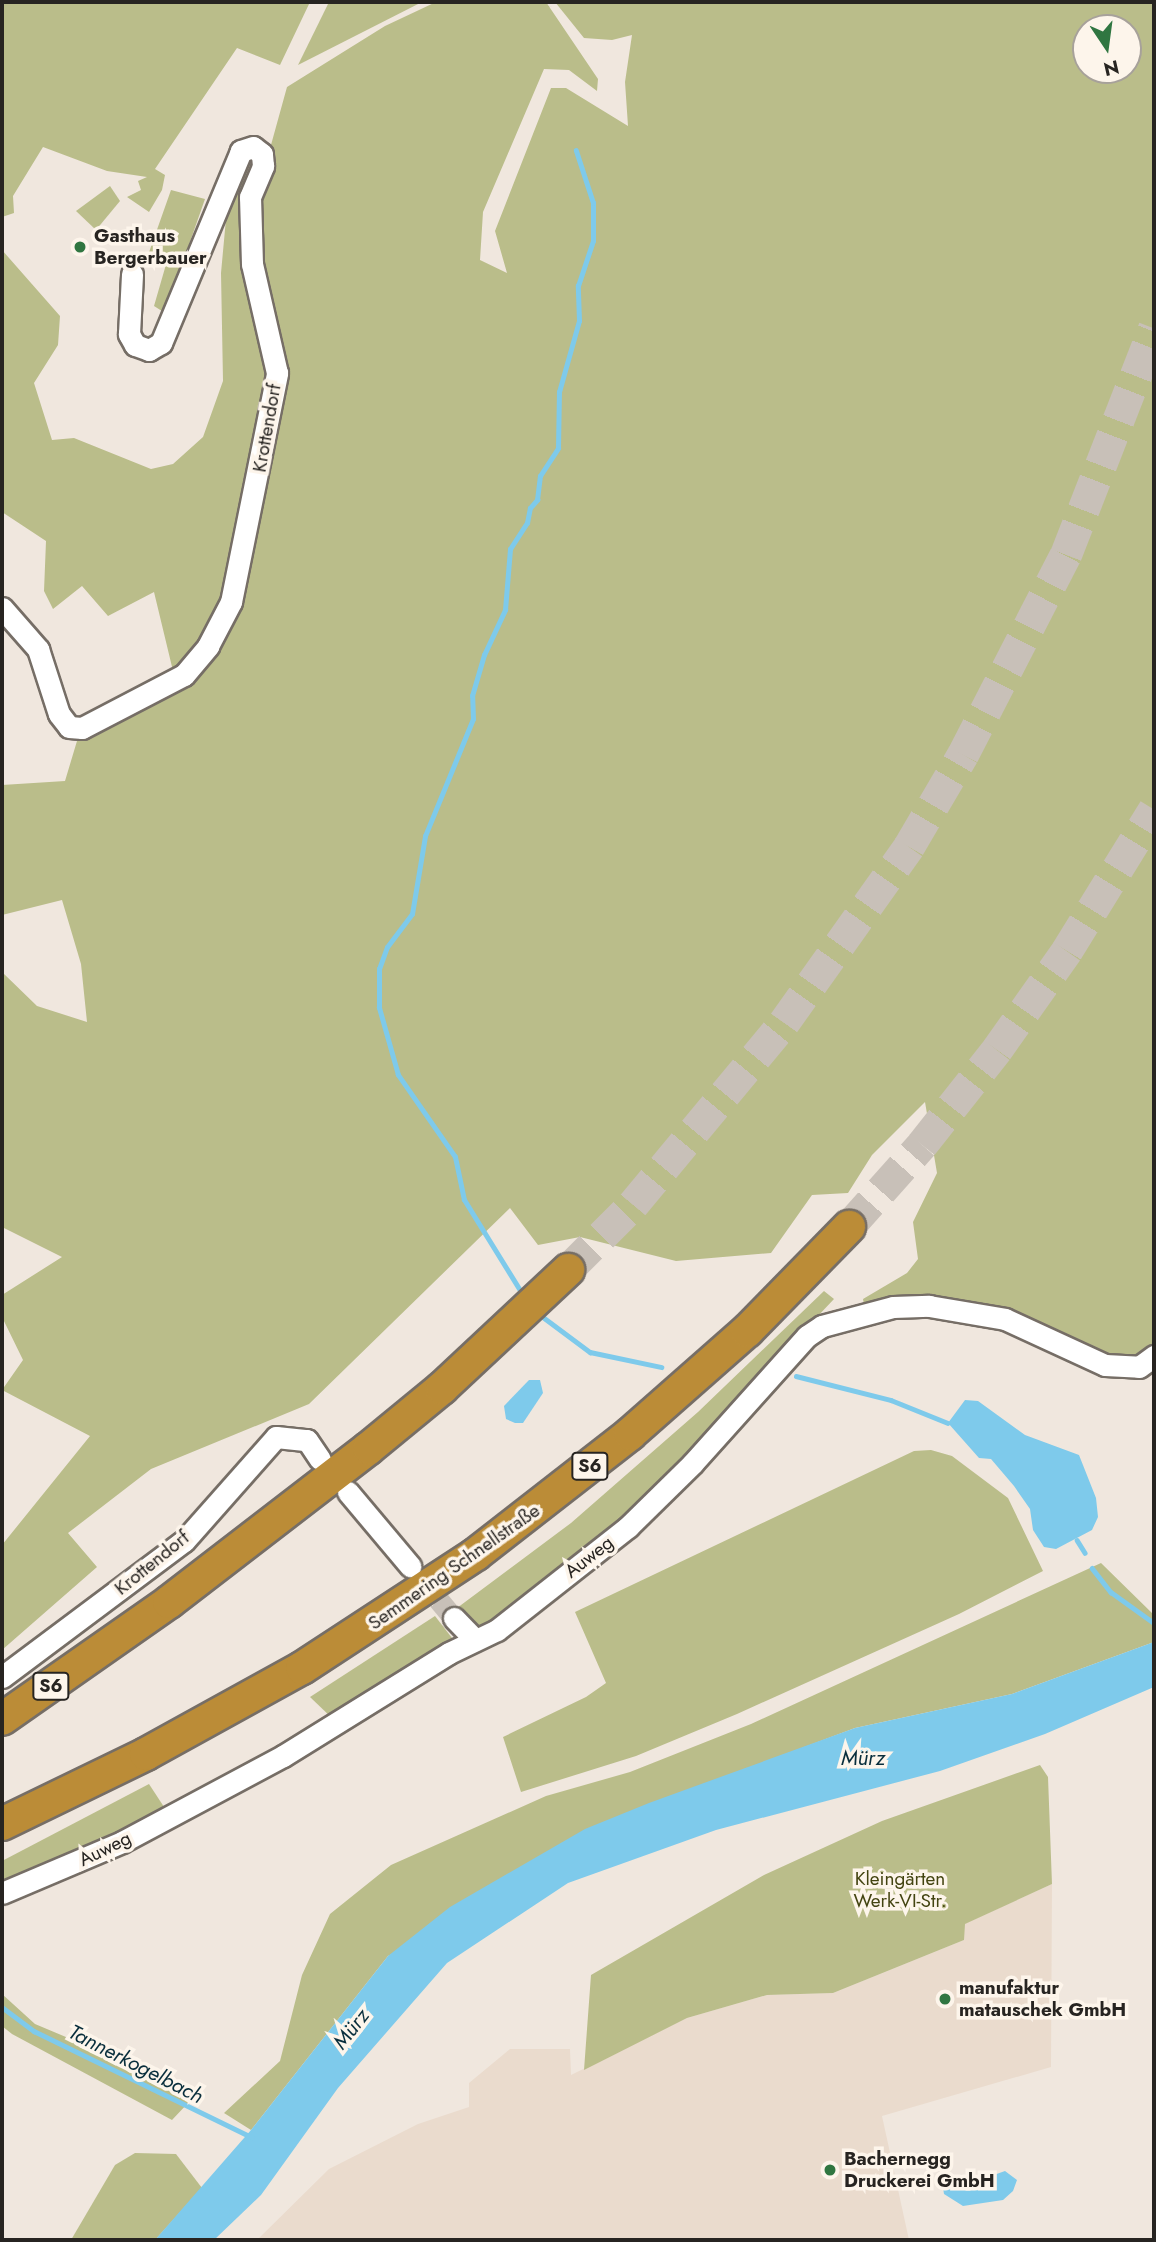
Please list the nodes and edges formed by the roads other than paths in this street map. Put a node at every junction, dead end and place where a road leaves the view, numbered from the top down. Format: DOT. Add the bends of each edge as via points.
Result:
graph roads {
  1 [pos="132,274"];
  2 [pos="2,608"];
  3 [pos="849,1227"];
  4 [pos="558,1280"];
  5 [pos="1154,1356"];
  6 [pos="320,1459"];
  7 [pos="348,1492"];
  8 [pos="411,1566"];
  9 [pos="454,1618"];
  10 [pos="475,1640"];
  11 [pos="2,1677"];
  12 [pos="2,1718"];
  13 [pos="2,1825"];
  14 [pos="2,1894"];
  1 -- 2 [label="street, Krottendorf" via="129,334 135,345 149,350 161,343 240,151 253,147 262,154 263,166 250,197 252,264 277,373 231,602 208,646 184,675 82,728 69,727 59,714 38,649"];
  3 -- 13 [label="highway, Semmering Schnellstraße / S6" via="747,1331 641,1425 476,1554 290,1675"];
  4 -- 12 [label="highway, S6" via="442,1388 267,1528"];
  5 -- 10 [label="street, Auweg" via="1139,1367 1105,1365 1004,1318 929,1306 893,1307 822,1325 628,1527 497,1630"];
  6 -- 11 [label="street, Krottendorf" via="307,1440 275,1437 184,1541"];
  7 -- 8 [label="street"];
  9 -- 10 [label="street"];
  10 -- 14 [label="street, Auweg" via="284,1756 122,1842"];
}
